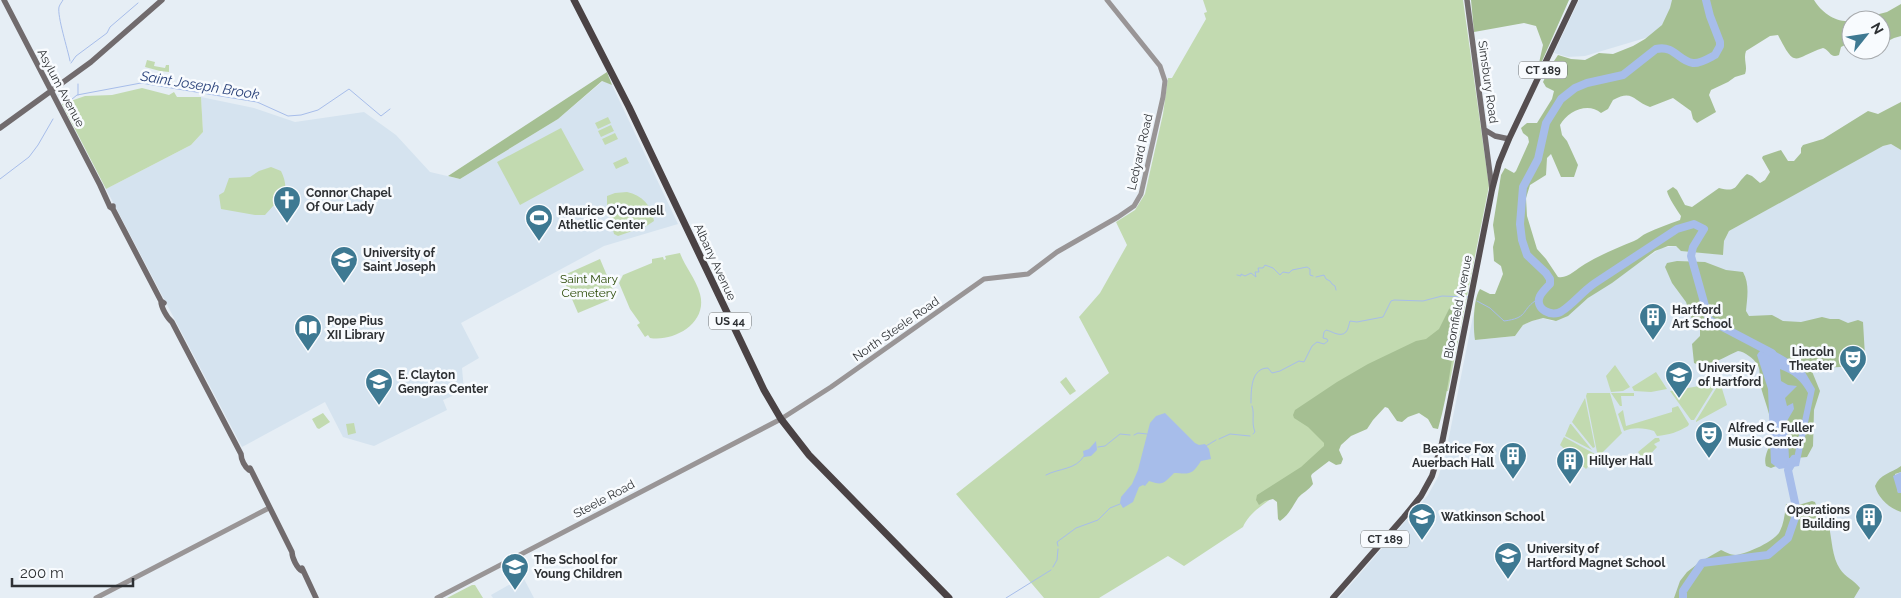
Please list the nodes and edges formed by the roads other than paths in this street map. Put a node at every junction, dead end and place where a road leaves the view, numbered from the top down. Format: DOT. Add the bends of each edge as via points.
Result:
graph roads {
  1 [pos="4,0"];
  2 [pos="162,0"];
  3 [pos="574,0"];
  4 [pos="1107,0"];
  5 [pos="1467,0"];
  6 [pos="1575,0"];
  7 [pos="51,91"];
  8 [pos="0,128"];
  9 [pos="1485,130"];
  10 [pos="1509,139"];
  11 [pos="1490,166"];
  12 [pos="1495,178"];
  13 [pos="1492,190"];
  14 [pos="1028,274"];
  15 [pos="781,418"];
  16 [pos="269,508"];
  17 [pos="96,598"];
  18 [pos="316,598"];
  19 [pos="437,598"];
  20 [pos="949,598"];
  21 [pos="1333,598"];
  1 -- 7 [label="main road, Asylum Avenue"];
  2 -- 7 [label="main road"];
  3 -- 15 [label="highway, Albany Avenue / US 44" via="629,107 764,390"];
  4 -- 14 [label="street, Ledyard Road" via="1160,66 1165,80 1141,194 1136,204 1118,217 1058,252"];
  5 -- 9 [label="main road, Simsbury Road"];
  6 -- 10 [label="main road, Bloomfield Avenue / CT 189"];
  7 -- 8 [label="main road"];
  7 -- 16 [label="main road, Asylum Avenue"];
  9 -- 10 [label="main road"];
  9 -- 11 [label="main road, Simsbury Road"];
  10 -- 12 [label="main road, Bloomfield Avenue / CT 189"];
  11 -- 12 [label="main road, Simsbury Road"];
  11 -- 13 [label="main road, Simsbury Road"];
  12 -- 13 [label="main road, Bloomfield Avenue / CT 189"];
  13 -- 21 [label="main road, Bloomfield Avenue / CT 189" via="1442,443 1432,476 1407,514"];
  14 -- 15 [label="street, North Steele Road" via="984,279 832,387"];
  15 -- 19 [label="street, Steele Road"];
  15 -- 20 [label="highway, Albany Avenue / US 44" via="823,470"];
  16 -- 17 [label="street"];
  16 -- 18 [label="main road, Asylum Avenue"];
}
